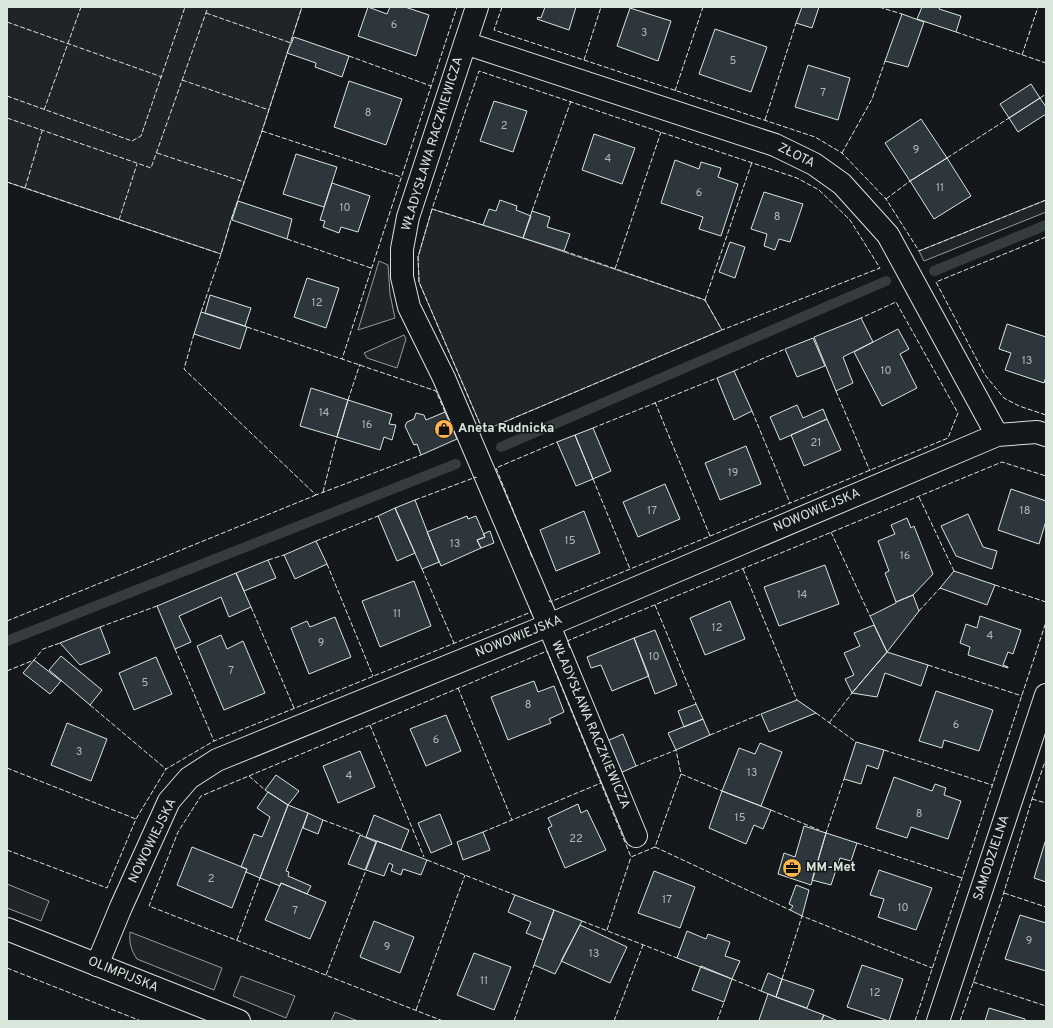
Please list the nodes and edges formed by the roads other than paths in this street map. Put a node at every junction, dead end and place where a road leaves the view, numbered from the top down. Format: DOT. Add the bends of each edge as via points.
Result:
graph roads {
  1 [pos="477,7"];
  2 [pos="465,43"];
  3 [pos="997,435"];
  4 [pos="1046,435"];
  5 [pos="549,625"];
  6 [pos="1046,695"];
  7 [pos="636,836"];
  8 [pos="7,929"];
  9 [pos="97,965"];
  10 [pos="239,1021"];
  11 [pos="938,1021"];
  1 -- 2 [label="street, WŁADYSŁAWA RACZKIEWICZA"];
  2 -- 3 [label="street, ZŁOTA" via="774,145 814,164 842,184 888,236"];
  2 -- 5 [label="street, WŁADYSŁAWA RACZKIEWICZA" via="408,217 402,249 402,277 409,307 444,378"];
  3 -- 4 [label="street, NOWOWIEJSKA" via="1037,432"];
  3 -- 5 [label="street, NOWOWIEJSKA"];
  5 -- 7 [label="street, WŁADYSŁAWA RACZKIEWICZA"];
  5 -- 9 [label="street, NOWOWIEJSKA" via="217,760 190,778 169,801"];
  6 -- 11 [label="street, SAMODZIELNA"];
  8 -- 9 [label="street, OLIMPIJSKA"];
  9 -- 10 [label="street, OLIMPIJSKA"];
}
